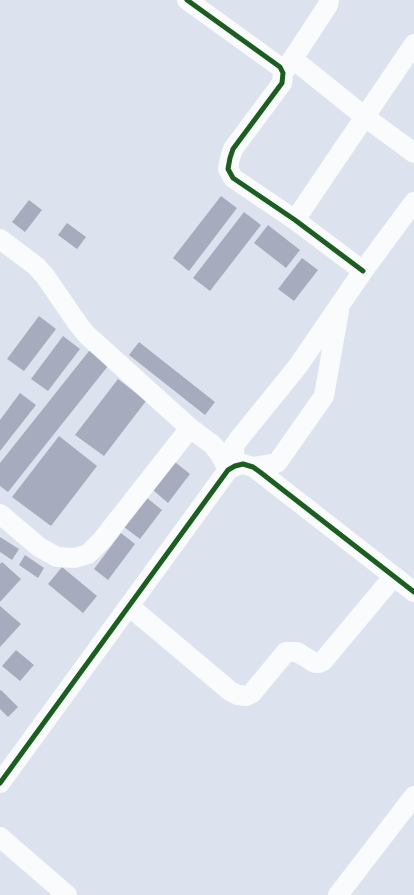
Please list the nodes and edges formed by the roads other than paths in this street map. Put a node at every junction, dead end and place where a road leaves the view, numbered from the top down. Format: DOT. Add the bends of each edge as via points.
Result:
graph roads {
  1 [pos="187,0"];
  2 [pos="329,0"];
  3 [pos="414,44"];
  4 [pos="288,66"];
  5 [pos="365,117"];
  6 [pos="414,153"];
  7 [pos="414,202"];
  8 [pos="295,220"];
  9 [pos="0,239"];
  10 [pos="363,271"];
  11 [pos="340,305"];
  12 [pos="190,428"];
  13 [pos="239,468"];
  14 [pos="0,514"];
  15 [pos="394,576"];
  16 [pos="414,592"];
  17 [pos="129,606"];
  18 [pos="3,772"];
  19 [pos="414,796"];
  20 [pos="0,838"];
  21 [pos="67,895"];
  22 [pos="338,895"];
  1 -- 4 [label="street" via="280,67"];
  2 -- 4 [label="street"];
  3 -- 5 [label="street"];
  4 -- 5 [label="street"];
  4 -- 8 [label="street" via="282,83 233,149 228,169 234,178"];
  5 -- 6 [label="street"];
  5 -- 8 [label="street"];
  7 -- 10 [label="street"];
  8 -- 10 [label="street"];
  9 -- 12 [label="street" via="36,266 87,335"];
  10 -- 11 [label="street"];
  11 -- 13 [label="street" via="298,366 234,446"];
  11 -- 13 [label="street" via="324,396 277,463"];
  12 -- 13 [label="street"];
  12 -- 14 [label="street" via="102,540 88,554 75,558 57,557 39,547"];
  13 -- 15 [label="street"];
  13 -- 17 [label="street"];
  15 -- 16 [label="street"];
  15 -- 17 [label="street" via="324,661 315,663 297,652 286,652 252,694 246,696 230,691"];
  17 -- 18 [label="street"];
  19 -- 22 [label="street"];
  20 -- 21 [label="street"];
}
